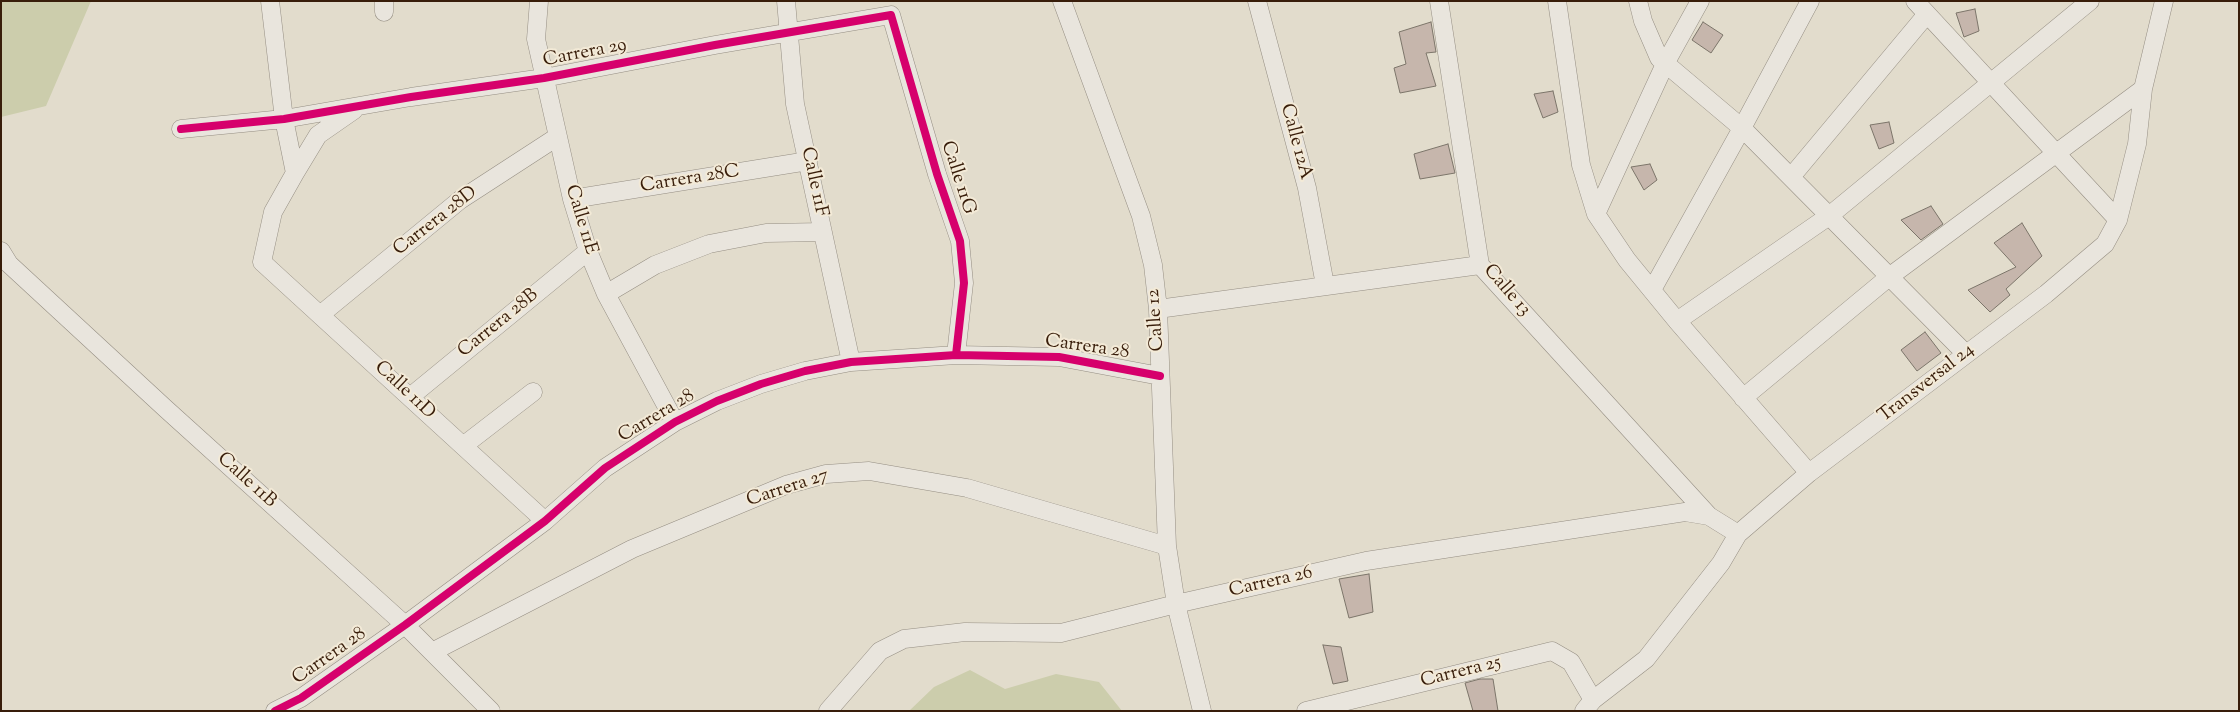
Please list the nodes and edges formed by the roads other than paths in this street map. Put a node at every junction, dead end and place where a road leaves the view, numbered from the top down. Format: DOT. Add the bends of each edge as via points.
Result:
graph roads {
  1 [pos="270,1"];
  2 [pos="539,1"];
  3 [pos="786,1"];
  4 [pos="1062,1"];
  5 [pos="1257,1"];
  6 [pos="1439,1"];
  7 [pos="1557,1"];
  8 [pos="1638,1"];
  9 [pos="1700,1"];
  10 [pos="1810,1"];
  11 [pos="2090,1"];
  12 [pos="2164,1"];
  13 [pos="1921,8"];
  14 [pos="891,15"];
  15 [pos="789,32"];
  16 [pos="1665,64"];
  17 [pos="544,78"];
  18 [pos="1991,84"];
  19 [pos="2143,89"];
  20 [pos="363,105"];
  21 [pos="284,119"];
  22 [pos="1742,128"];
  23 [pos="181,129"];
  24 [pos="557,137"];
  25 [pos="2056,154"];
  26 [pos="808,161"];
  27 [pos="295,173"];
  28 [pos="1791,178"];
  29 [pos="572,199"];
  30 [pos="1596,214"];
  31 [pos="1829,216"];
  32 [pos="2118,220"];
  33 [pos="823,232"];
  34 [pos="1,251"];
  35 [pos="588,251"];
  36 [pos="262,262"];
  37 [pos="1480,265"];
  38 [pos="1889,277"];
  39 [pos="1325,285"];
  40 [pos="1652,290"];
  41 [pos="606,294"];
  42 [pos="1158,309"];
  43 [pos="320,315"];
  44 [pos="1678,321"];
  45 [pos="1966,354"];
  46 [pos="956,355"];
  47 [pos="851,362"];
  48 [pos="1160,376"];
  49 [pos="532,392"];
  50 [pos="410,397"];
  51 [pos="1743,398"];
  52 [pos="675,422"];
  53 [pos="463,446"];
  54 [pos="1810,474"];
  55 [pos="1709,516"];
  56 [pos="545,521"];
  57 [pos="1738,534"];
  58 [pos="1167,546"];
  59 [pos="1176,604"];
  60 [pos="405,625"];
  61 [pos="432,652"];
  62 [pos="1589,705"];
  63 [pos="275,711"];
  64 [pos="492,711"];
  65 [pos="828,711"];
  66 [pos="1202,711"];
  67 [pos="1306,711"];
  1 -- 21 [label="street"];
  2 -- 17 [label="street, Calle 11E" via="536,39"];
  3 -- 15 [label="street, Calle 11F"];
  4 -- 42 [label="street, Calle 12" via="1141,216 1153,265"];
  5 -- 39 [label="street, Calle 12A" via="1307,188"];
  6 -- 37 [label="street, Calle 13"];
  7 -- 30 [label="street" via="1581,164"];
  8 -- 16 [label="street" via="1650,40"];
  9 -- 16 [label="street"];
  10 -- 22 [label="street"];
  11 -- 18 [label="street"];
  12 -- 19 [label="street, Transversal 24"];
  13 -- 18 [label="street"];
  13 -- 28 [label="street"];
  14 -- 15 [label="street, Carrera 29"];
  14 -- 46 [label="street, Calle 11G" via="960,241 964,283"];
  15 -- 17 [label="street, Carrera 29"];
  15 -- 26 [label="street, Calle 11F" via="796,104"];
  16 -- 22 [label="street"];
  16 -- 30 [label="street"];
  17 -- 20 [label="street, Carrera 29"];
  17 -- 24 [label="street, Calle 11E"];
  18 -- 25 [label="street"];
  18 -- 31 [label="street"];
  19 -- 25 [label="street"];
  19 -- 32 [label="street, Transversal 24" via="2137,144"];
  20 -- 21 [label="street, Carrera 29"];
  20 -- 27 [label="street, Carrera 29" via="318,135"];
  21 -- 23 [label="street, Carrera 29"];
  21 -- 27 [label="street"];
  22 -- 28 [label="street"];
  22 -- 40 [label="street"];
  24 -- 29 [label="street, Calle 11E"];
  24 -- 43 [label="street, Carrera 28D" via="460,200"];
  25 -- 32 [label="street"];
  25 -- 38 [label="street"];
  26 -- 29 [label="street, Carrera 28C"];
  26 -- 33 [label="street, Calle 11F"];
  27 -- 36 [label="street, Carrera 29" via="274,212"];
  28 -- 31 [label="street"];
  29 -- 35 [label="street, Calle 11E"];
  30 -- 40 [label="street"];
  31 -- 38 [label="street"];
  31 -- 44 [label="street"];
  32 -- 45 [label="street, Transversal 24" via="2105,244 2046,294"];
  33 -- 41 [label="street" via="766,233 709,244 655,265"];
  33 -- 47 [label="street, Calle 11F"];
  34 -- 60 [label="street, Calle 11B" via="9,264 158,403"];
  35 -- 41 [label="street, Calle 11E"];
  35 -- 50 [label="street, Carrera 28B"];
  36 -- 43 [label="street, Calle 11D"];
  37 -- 39 [label="street"];
  37 -- 55 [label="street, Calle 13"];
  38 -- 45 [label="street"];
  38 -- 51 [label="street"];
  39 -- 42 [label="street"];
  40 -- 44 [label="street"];
  41 -- 52 [label="street, Calle 11E"];
  42 -- 48 [label="street, Calle 12"];
  43 -- 50 [label="street, Calle 11D"];
  44 -- 51 [label="street"];
  45 -- 54 [label="street, Transversal 24"];
  46 -- 47 [label="street, Carrera 28"];
  46 -- 48 [label="street, Carrera 28" via="1059,357"];
  47 -- 52 [label="street, Carrera 28" via="761,384"];
  48 -- 58 [label="street, Calle 12"];
  49 -- 53 [label="street"];
  50 -- 53 [label="street, Calle 11D"];
  51 -- 54 [label="street"];
  52 -- 56 [label="street, Carrera 28" via="604,468"];
  53 -- 56 [label="street, Calle 11D"];
  54 -- 57 [label="street, Transversal 24"];
  55 -- 57 [label="street, Carrera 26"];
  55 -- 59 [label="street, Carrera 26" via="1697,512 1671,514 1366,561"];
  56 -- 60 [label="street, Carrera 28"];
  57 -- 62 [label="street, Transversal 24" via="1721,563 1646,658"];
  58 -- 59 [label="street, Calle 12"];
  58 -- 61 [label="street, Carrera 27" via="967,488 869,471 826,474 786,485 632,549"];
  59 -- 65 [label="street, Carrera 26" via="1061,633 965,632 904,639 880,651"];
  59 -- 66 [label="street, Calle 12"];
  60 -- 61 [label="street, Calle 11B"];
  60 -- 63 [label="street, Carrera 28" via="301,698"];
  61 -- 64 [label="street, Calle 11B"];
  62 -- 67 [label="street, Carrera 25" via="1571,662 1552,651"];
}
